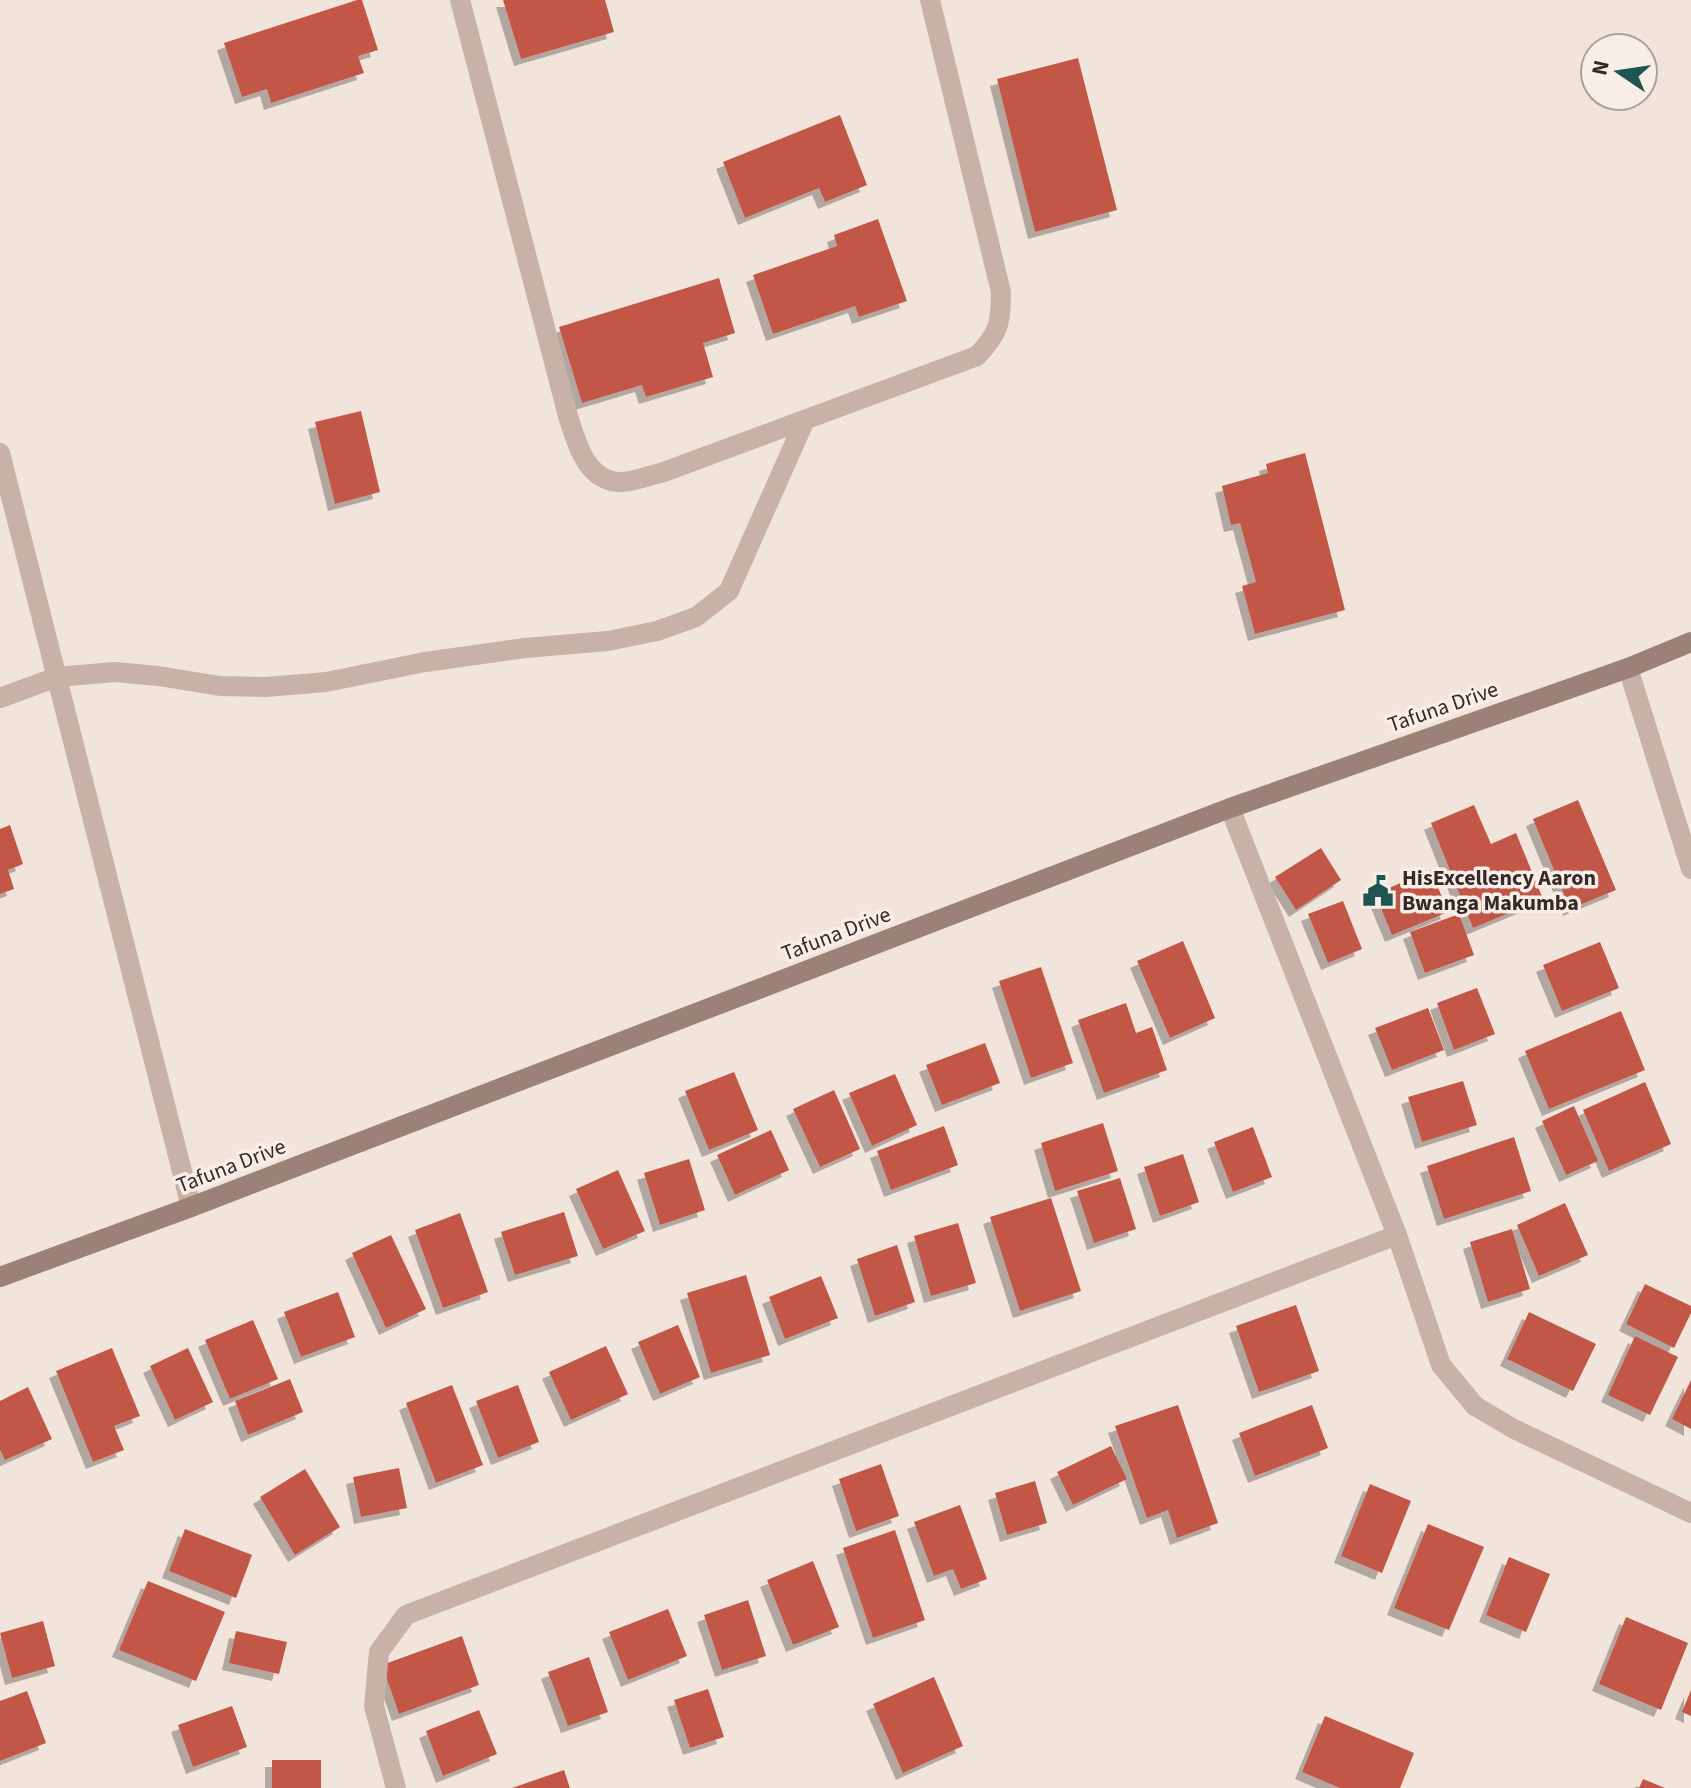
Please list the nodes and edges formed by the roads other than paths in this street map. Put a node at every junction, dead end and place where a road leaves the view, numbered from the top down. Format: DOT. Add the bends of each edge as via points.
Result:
graph roads {
  1 [pos="460,0"];
  2 [pos="930,0"];
  3 [pos="805,420"];
  4 [pos="0,453"];
  5 [pos="1691,642"];
  6 [pos="1628,668"];
  7 [pos="57,677"];
  8 [pos="0,698"];
  9 [pos="1230,808"];
  10 [pos="1691,869"];
  11 [pos="191,1207"];
  12 [pos="1397,1235"];
  13 [pos="0,1277"];
  14 [pos="1691,1513"];
  15 [pos="396,1788"];
  1 -- 3 [label="street" via="581,455 598,475 619,482 661,473"];
  2 -- 3 [label="street" via="1001,292 1001,322 977,356"];
  3 -- 7 [label="street" via="729,591 696,617 657,631 266,687 115,672"];
  4 -- 7 [label="street"];
  5 -- 6 [label="main road, Tafuna Drive"];
  6 -- 9 [label="main road, Tafuna Drive"];
  6 -- 10 [label="street"];
  7 -- 8 [label="street"];
  7 -- 11 [label="street"];
  9 -- 11 [label="main road, Tafuna Drive"];
  9 -- 12 [label="street"];
  11 -- 13 [label="main road, Tafuna Drive"];
  12 -- 14 [label="street" via="1441,1365 1475,1406"];
  12 -- 15 [label="street" via="406,1615 379,1652 374,1706"];
}
